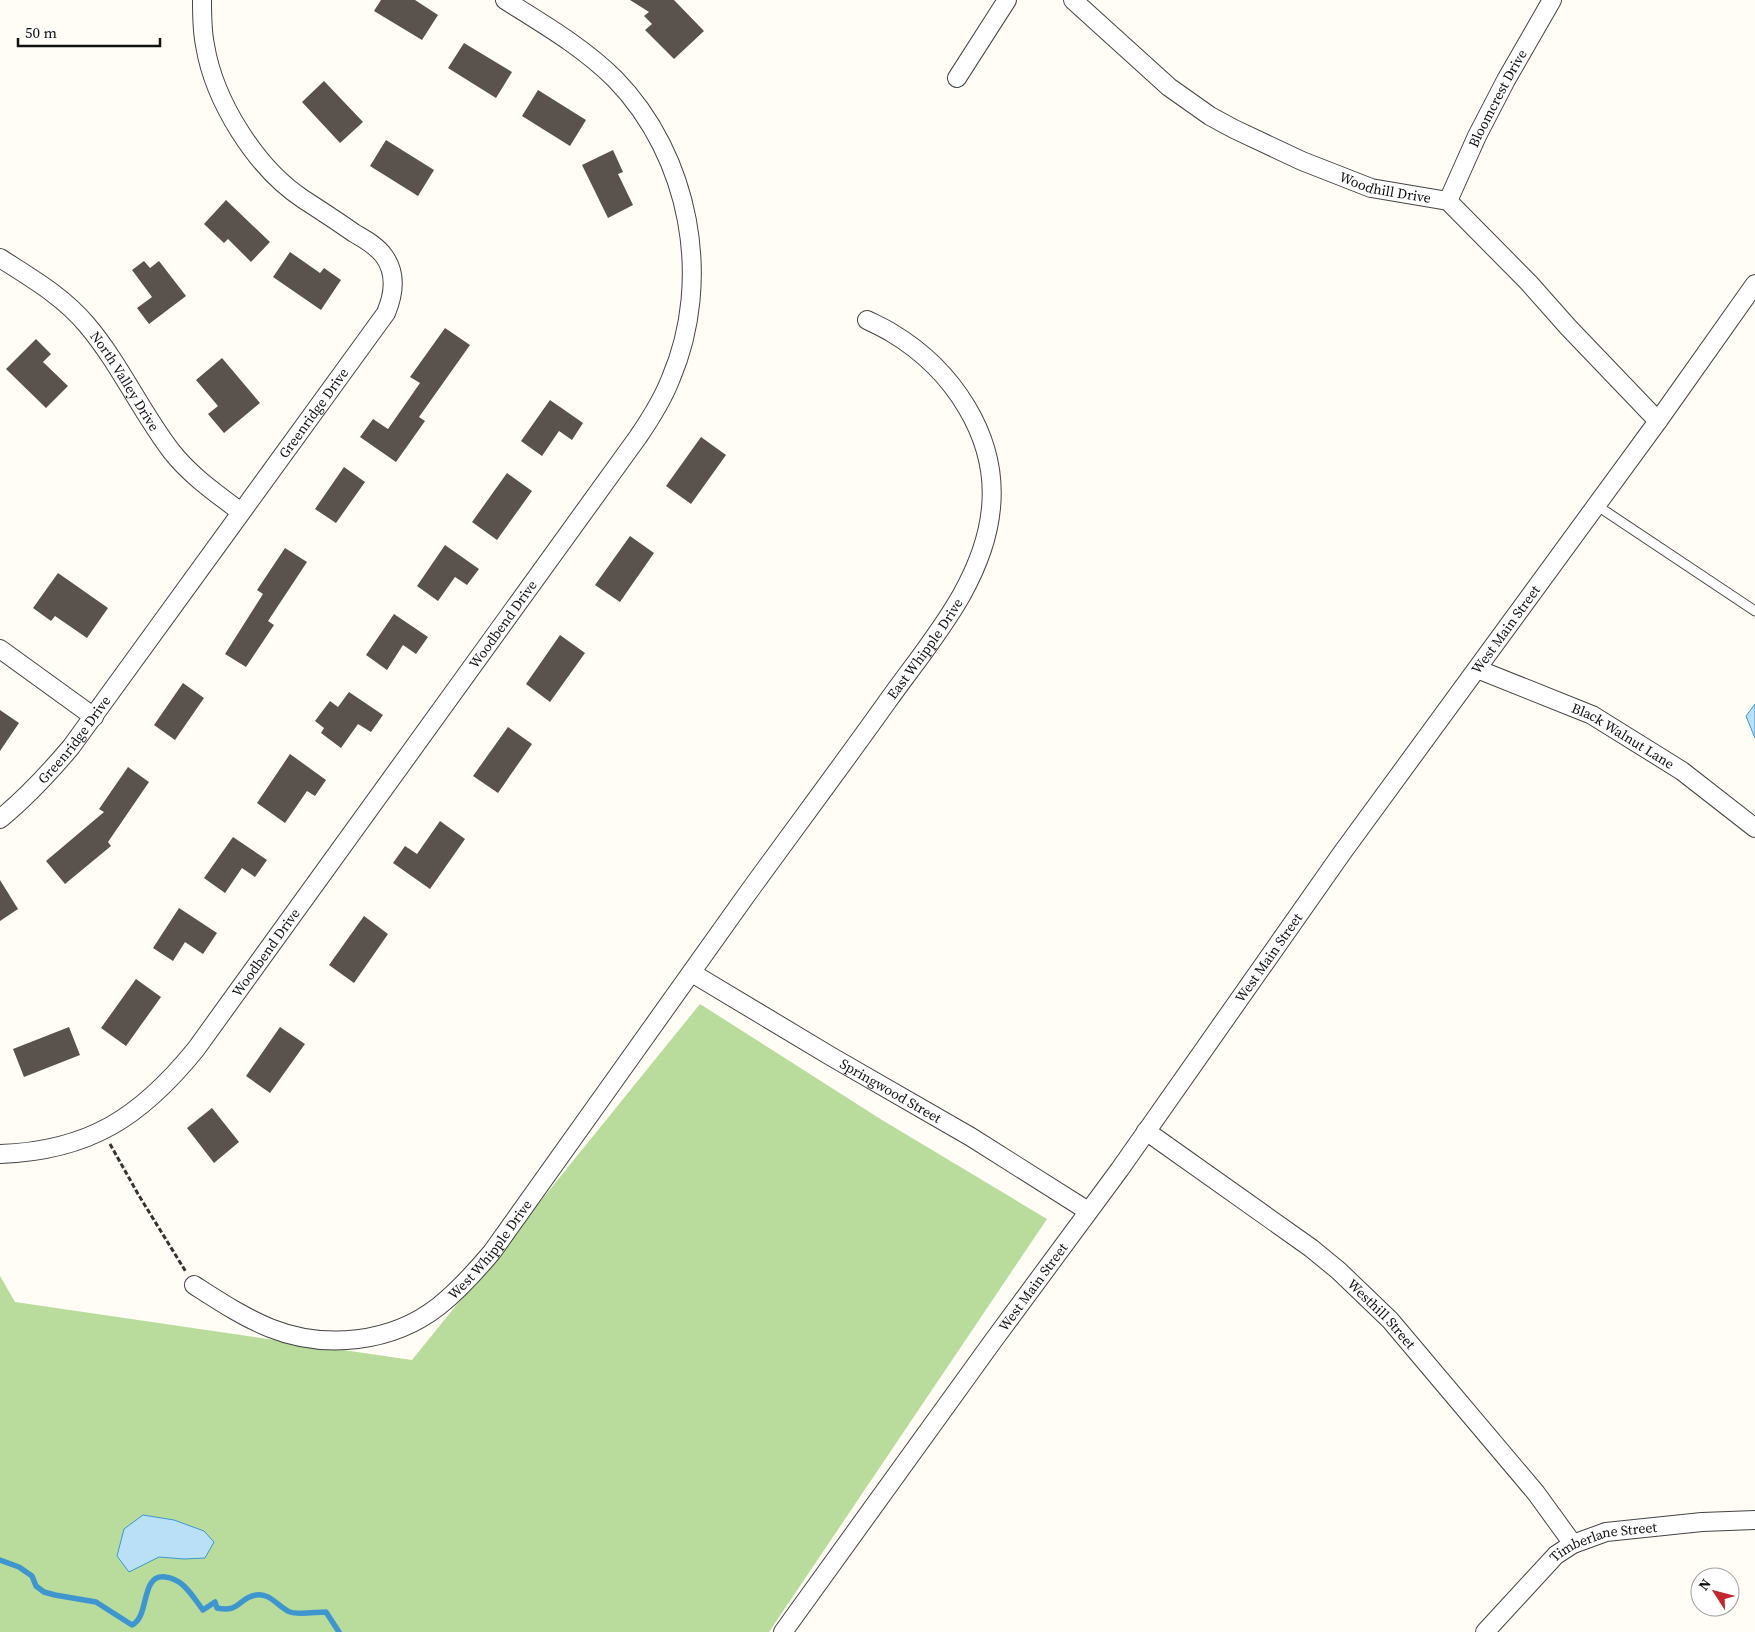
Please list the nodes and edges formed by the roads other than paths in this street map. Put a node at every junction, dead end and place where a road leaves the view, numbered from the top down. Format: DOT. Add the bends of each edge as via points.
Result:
graph roads {
  1 [pos="202,0"];
  2 [pos="505,0"];
  3 [pos="1007,0"];
  4 [pos="1073,0"];
  5 [pos="1552,0"];
  6 [pos="957,78"];
  7 [pos="1448,201"];
  8 [pos="0,258"];
  9 [pos="1755,284"];
  10 [pos="867,320"];
  11 [pos="1658,421"];
  12 [pos="1596,505"];
  13 [pos="241,512"];
  14 [pos="1755,610"];
  15 [pos="0,649"];
  16 [pos="1477,668"];
  17 [pos="94,717"];
  18 [pos="0,819"];
  19 [pos="1755,828"];
  20 [pos="692,972"];
  21 [pos="1146,1131"];
  22 [pos="0,1154"];
  23 [pos="1088,1211"];
  24 [pos="194,1285"];
  25 [pos="1755,1520"];
  26 [pos="1573,1544"];
  27 [pos="783,1632"];
  28 [pos="1485,1632"];
  1 -- 13 [label="street, Greenridge Drive" via="205,46 213,76 233,120 247,141 279,180 378,248 389,265 393,285 386,313"];
  2 -- 22 [label="street, Woodbend Drive" via="577,47 605,70 643,114 668,156 684,202 692,260 687,328 672,376 638,437 196,1049 151,1099 103,1130 39,1151"];
  3 -- 6 [label="street"];
  4 -- 7 [label="street, Woodhill Drive" via="1169,87 1234,129 1371,188"];
  5 -- 7 [label="street, Bloomcrest Drive" via="1477,136"];
  7 -- 11 [label="street, Woodhill Drive"];
  8 -- 13 [label="street, North Valley Drive" via="74,310 100,342 173,453 203,484"];
  9 -- 11 [label="street, West Main Street"];
  10 -- 20 [label="street, East Whipple Drive" via="893,333 924,356 950,382 969,409 982,438 990,469 991,508 986,540 975,571 957,604"];
  11 -- 12 [label="street, West Main Street"];
  12 -- 14 [label="lane"];
  12 -- 16 [label="street, West Main Street"];
  13 -- 17 [label="street, Greenridge Drive"];
  15 -- 17 [label="street"];
  16 -- 19 [label="street, Black Walnut Lane" via="1592,715 1682,771"];
  16 -- 21 [label="street, West Main Street"];
  17 -- 18 [label="street, Greenridge Drive" via="44,779"];
  20 -- 23 [label="street, Springwood Street" via="971,1137"];
  20 -- 24 [label="street, West Whipple Drive" via="492,1252 451,1296 422,1317 395,1330 366,1338 336,1341 303,1337 242,1315"];
  21 -- 23 [label="street, West Main Street"];
  21 -- 26 [label="street, Westhill Street" via="1311,1248 1365,1295 1390,1320 1536,1493"];
  23 -- 27 [label="street, West Main Street"];
  25 -- 26 [label="street, Timberlane Street" via="1606,1532"];
  26 -- 28 [label="street, Timberlane Street" via="1556,1555"];
}
